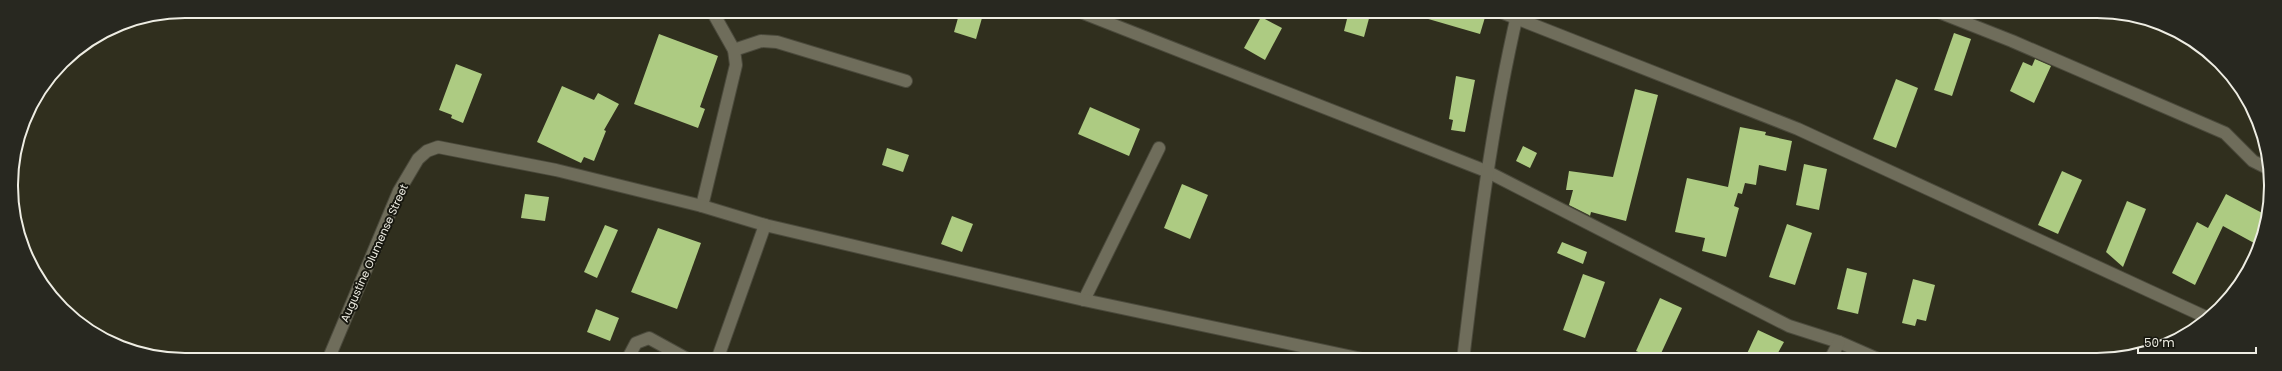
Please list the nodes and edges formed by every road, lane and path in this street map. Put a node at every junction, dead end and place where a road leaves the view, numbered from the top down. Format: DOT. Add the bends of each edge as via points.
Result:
graph roads {
  1 [pos="716,18"];
  2 [pos="1096,18"];
  3 [pos="1516,18"];
  4 [pos="1524,18"];
  5 [pos="1954,18"];
  6 [pos="734,50"];
  7 [pos="906,82"];
  8 [pos="1159,148"];
  9 [pos="2263,166"];
  10 [pos="1486,171"];
  11 [pos="702,206"];
  12 [pos="765,225"];
  13 [pos="1084,300"];
  14 [pos="2202,315"];
  15 [pos="1839,342"];
  16 [pos="331,353"];
  17 [pos="631,353"];
  18 [pos="676,353"];
  19 [pos="719,353"];
  20 [pos="1334,353"];
  21 [pos="1464,353"];
  22 [pos="1834,353"];
  23 [pos="1864,353"];
  1 -- 6 [label="street"];
  2 -- 10 [label="street"];
  3 -- 10 [label="street"];
  4 -- 14 [label="street" via="1798,129"];
  5 -- 9 [label="street" via="2225,133 2253,161"];
  6 -- 7 [label="street" via="761,41 777,42"];
  6 -- 11 [label="street" via="736,65"];
  8 -- 13 [label="street"];
  10 -- 15 [label="street" via="1789,326"];
  10 -- 21 [label="street"];
  11 -- 12 [label="street"];
  11 -- 16 [label="street, Augustine Olumense Street" via="490,155 438,147 427,151 418,159 399,191"];
  12 -- 13 [label="street"];
  12 -- 19 [label="street"];
  13 -- 20 [label="street"];
  15 -- 22 [label="street"];
  15 -- 23 [label="street"];
  17 -- 18 [label="street" via="636,343 649,338"];
}
